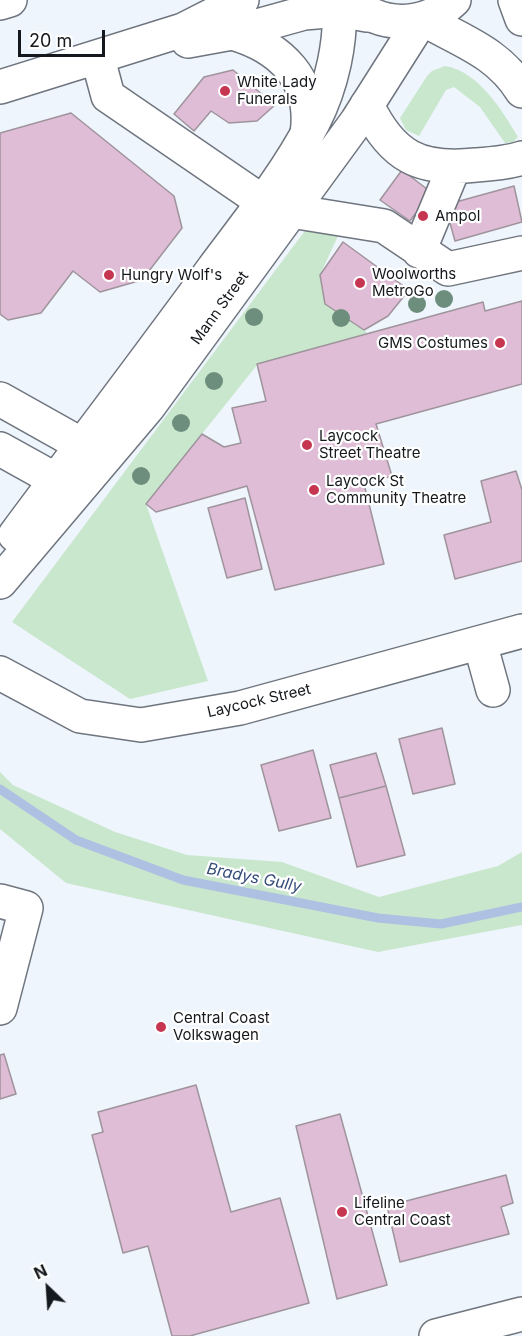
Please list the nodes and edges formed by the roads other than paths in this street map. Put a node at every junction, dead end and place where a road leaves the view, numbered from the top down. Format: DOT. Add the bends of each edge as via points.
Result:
graph roads {
  1 [pos="10,0"];
  2 [pos="242,0"];
  3 [pos="515,0"];
  4 [pos="454,1"];
  5 [pos="0,3"];
  6 [pos="351,7"];
  7 [pos="422,19"];
  8 [pos="522,19"];
  9 [pos="232,33"];
  10 [pos="110,55"];
  11 [pos="0,86"];
  12 [pos="522,91"];
  13 [pos="367,105"];
  14 [pos="307,134"];
  15 [pos="522,158"];
  16 [pos="454,167"];
  17 [pos="277,206"];
  18 [pos="419,251"];
  19 [pos="522,253"];
  20 [pos="0,399"];
  21 [pos="82,446"];
  22 [pos="0,449"];
  23 [pos="56,480"];
  24 [pos="0,555"];
  25 [pos="0,582"];
  26 [pos="522,631"];
  27 [pos="480,643"];
  28 [pos="0,673"];
  29 [pos="494,690"];
  30 [pos="0,901"];
  31 [pos="5,976"];
  32 [pos="0,1008"];
  33 [pos="522,1314"];
  34 [pos="436,1336"];
  1 -- 5 [label="main road"];
  2 -- 10 [label="main road" via="183,30"];
  3 -- 8 [label="main road"];
  4 -- 7 [label="main road"];
  6 -- 7 [label="main road" via="397,22"];
  6 -- 9 [label="main road" via="304,13"];
  6 -- 14 [label="main road, Mann Street" via="331,75"];
  7 -- 12 [label="main road" via="491,55"];
  7 -- 13 [label="main road, Mann Street"];
  9 -- 10 [label="main road"];
  9 -- 14 [label="main road" via="266,45 293,71 306,97"];
  10 -- 11 [label="main road"];
  10 -- 17 [label="main road" via="108,96"];
  13 -- 16 [label="main road" via="379,128 418,163"];
  13 -- 17 [label="main road, Mann Street"];
  14 -- 17 [label="main road, Mann Street"];
  15 -- 16 [label="main road"];
  16 -- 18 [label="main road"];
  17 -- 18 [label="main road" via="384,226"];
  17 -- 21 [label="main road, Mann Street"];
  17 -- 25 [label="main road, Mann Street" via="149,406"];
  18 -- 19 [label="main road" via="448,269"];
  20 -- 21 [label="main road"];
  21 -- 23 [label="main road, Mann Street"];
  22 -- 23 [label="main road"];
  23 -- 24 [label="main road, Mann Street"];
  26 -- 27 [label="main road, Laycock Street"];
  27 -- 28 [label="main road, Laycock Street" via="240,708 141,725 80,716"];
  27 -- 29 [label="main road"];
  30 -- 31 [label="main road" via="26,908"];
  31 -- 32 [label="main road"];
  33 -- 34 [label="main road"];
}
